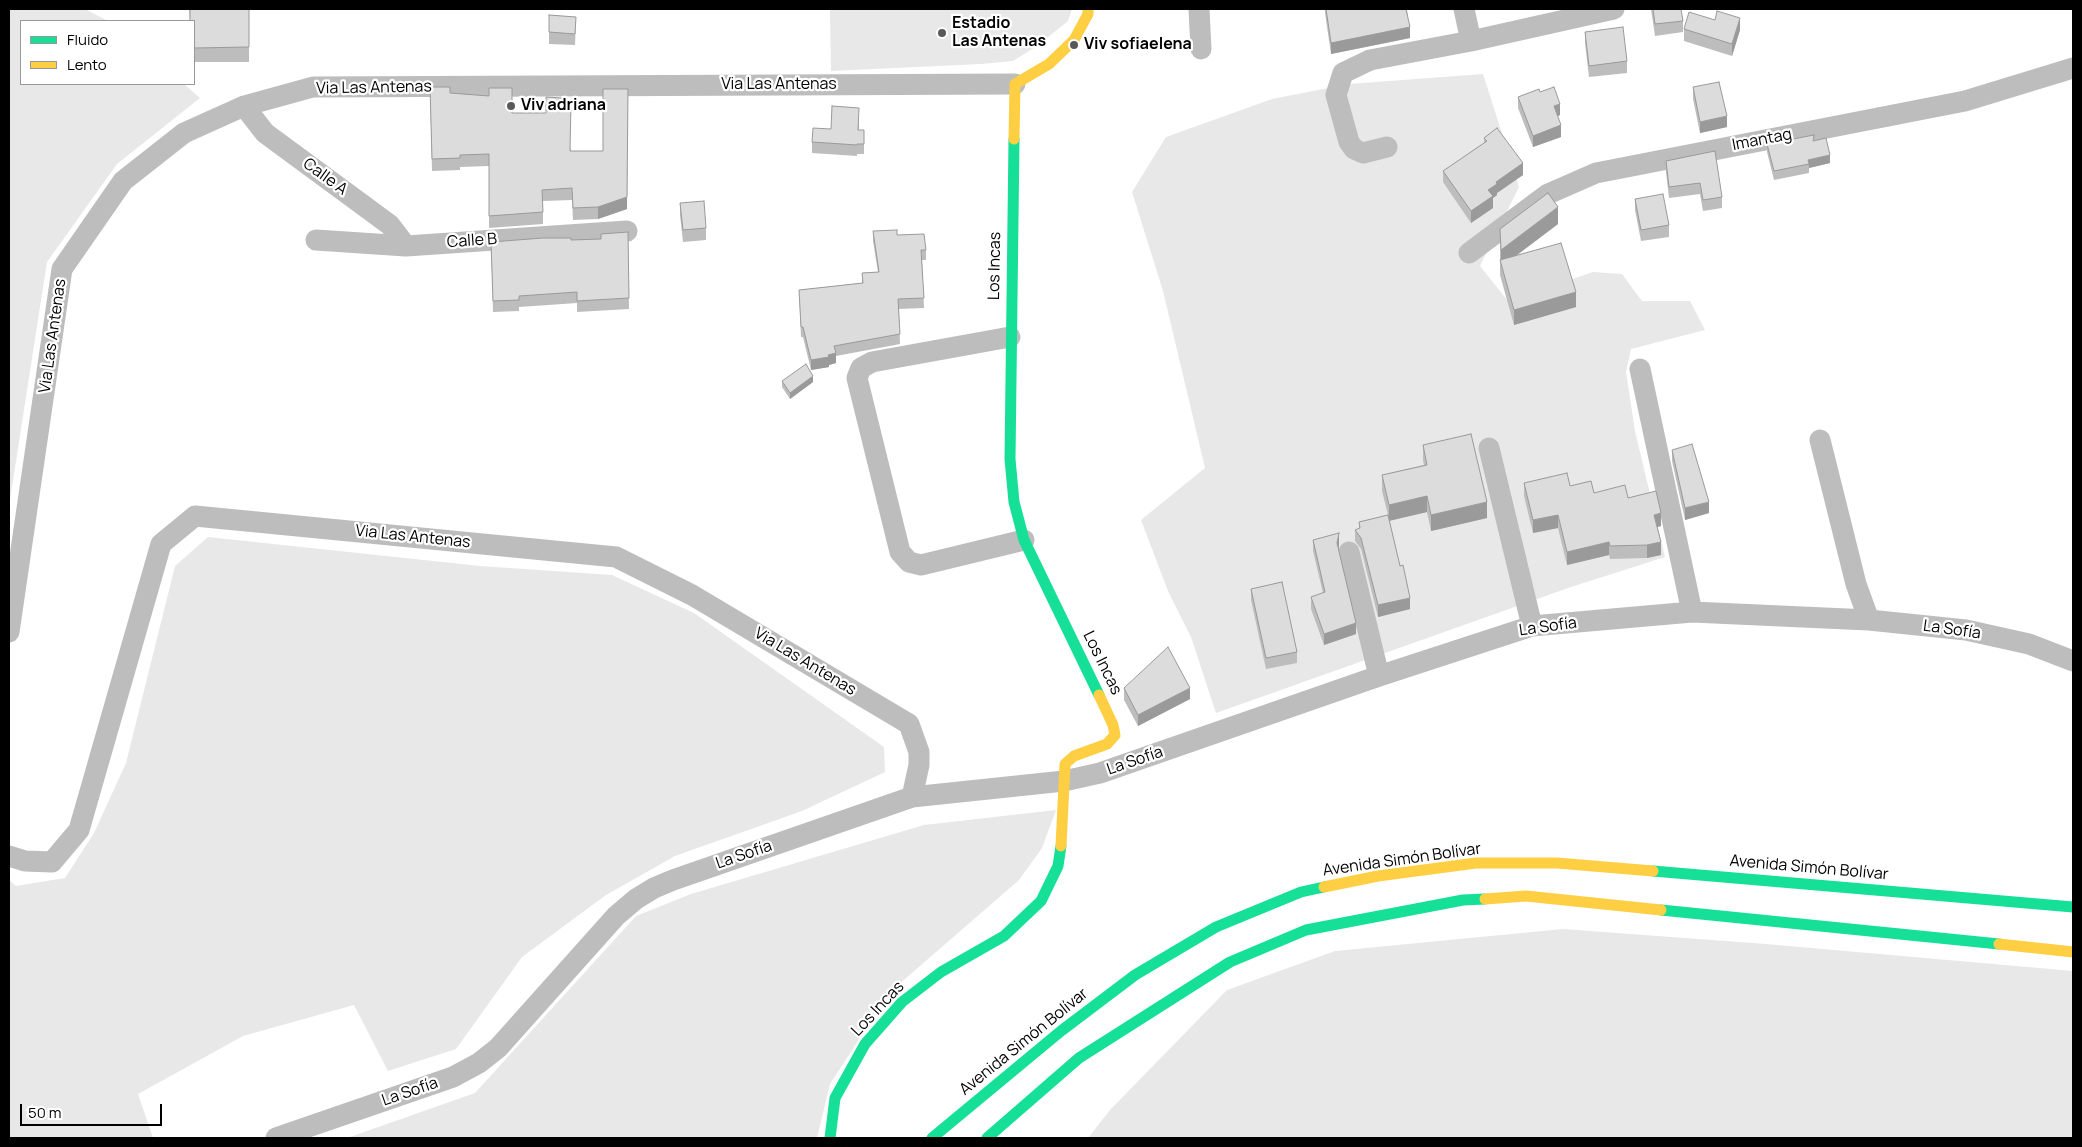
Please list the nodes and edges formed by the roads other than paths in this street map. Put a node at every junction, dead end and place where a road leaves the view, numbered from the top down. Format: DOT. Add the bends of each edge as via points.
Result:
graph roads {
  1 [pos="1088,9"];
  2 [pos="1202,9"];
  3 [pos="1464,9"];
  4 [pos="1614,9"];
  5 [pos="1471,41"];
  6 [pos="1201,49"];
  7 [pos="2073,68"];
  8 [pos="1014,84"];
  9 [pos="244,106"];
  10 [pos="1387,147"];
  11 [pos="627,231"];
  12 [pos="316,240"];
  13 [pos="406,246"];
  14 [pos="1469,253"];
  15 [pos="1010,337"];
  16 [pos="1640,369"];
  17 [pos="1820,440"];
  18 [pos="1489,448"];
  19 [pos="1024,540"];
  20 [pos="1349,552"];
  21 [pos="1692,612"];
  22 [pos="1869,620"];
  23 [pos="1532,626"];
  24 [pos="9,632"];
  25 [pos="2073,661"];
  26 [pos="1379,676"];
  27 [pos="1064,781"];
  28 [pos="912,798"];
  29 [pos="9,856"];
  30 [pos="2073,907"];
  31 [pos="2073,952"];
  32 [pos="276,1138"];
  33 [pos="830,1138"];
  34 [pos="932,1138"];
  35 [pos="987,1138"];
  1 -- 8 [label="main road, Via Las Antenas" via="1074,40 1049,64"];
  2 -- 6 [label="street"];
  3 -- 5 [label="street"];
  4 -- 5 [label="street"];
  5 -- 10 [label="street" via="1370,60 1343,73 1336,95 1354,149 1363,153"];
  7 -- 14 [label="street, Imantag" via="1965,101 1596,173 1548,194"];
  8 -- 9 [label="street, Via Las Antenas" via="314,87"];
  8 -- 15 [label="main road, Los Incas"];
  9 -- 13 [label="street, Calle A" via="265,133 390,224"];
  9 -- 24 [label="street, Via Las Antenas" via="184,133 123,181 62,269"];
  11 -- 13 [label="street, Calle B"];
  12 -- 13 [label="street, Calle B"];
  15 -- 19 [label="main road, Los Incas" via="1010,459 1014,502"];
  15 -- 19 [label="street" via="872,362 861,368 857,378 900,552 909,562 921,565"];
  16 -- 21 [label="street"];
  17 -- 22 [label="street" via="1856,584"];
  18 -- 23 [label="street"];
  19 -- 27 [label="main road, Los Incas" via="1115,735 1107,744 1074,756 1064,764"];
  20 -- 26 [label="street"];
  21 -- 22 [label="street, La Sofía"];
  21 -- 23 [label="street, La Sofía"];
  22 -- 25 [label="street, La Sofía" via="1966,630 2030,644"];
  23 -- 26 [label="street, La Sofía"];
  26 -- 27 [label="street, La Sofía" via="1100,773"];
  27 -- 28 [label="street, La Sofía"];
  27 -- 33 [label="main road, Los Incas" via="1063,833 1058,866 1041,901 1004,936 941,972 902,1002 865,1044 835,1098"];
  28 -- 29 [label="street, Via Las Antenas" via="919,752 909,724 692,595 616,557 195,516 161,544 79,830 52,862 24,862"];
  28 -- 32 [label="street, La Sofía" via="654,888 616,916 498,1048 479,1063 453,1078"];
  30 -- 34 [label="main road, Avenida Simón Bolívar" via="1557,863 1476,863 1378,876 1301,892 1216,927 1135,975 1061,1031"];
  31 -- 35 [label="main road" via="1526,896 1463,900 1306,930 1230,962 1079,1058"];
}
